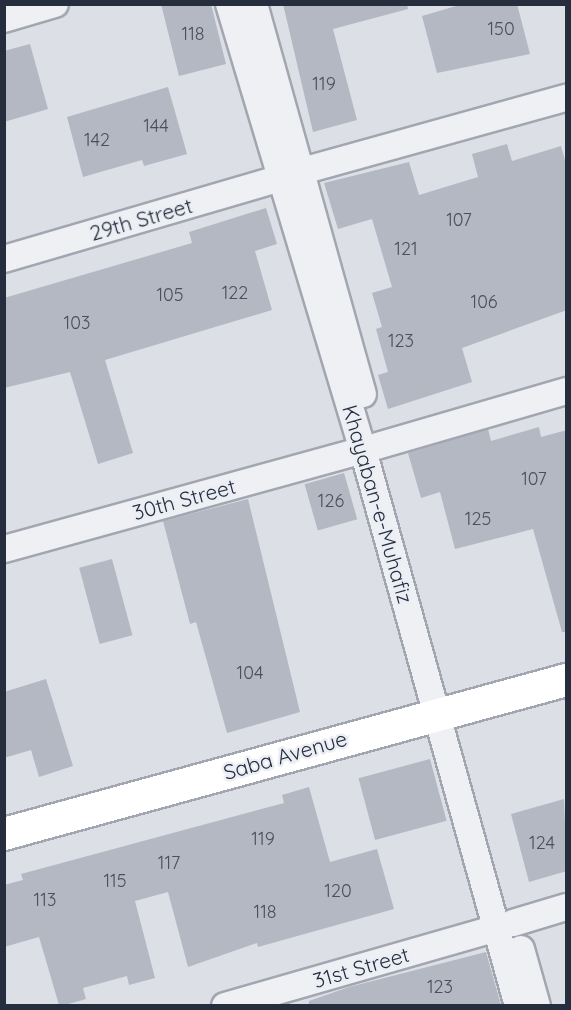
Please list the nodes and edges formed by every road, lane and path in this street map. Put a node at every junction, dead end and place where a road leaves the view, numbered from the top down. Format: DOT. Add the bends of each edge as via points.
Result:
graph roads {
  1 [pos="55,4"];
  2 [pos="229,4"];
  3 [pos="254,4"];
  4 [pos="4,19"];
  5 [pos="567,98"];
  6 [pos="302,171"];
  7 [pos="278,179"];
  8 [pos="4,259"];
  9 [pos="567,391"];
  10 [pos="370,448"];
  11 [pos="4,549"];
  12 [pos="567,680"];
  13 [pos="567,695"];
  14 [pos="448,719"];
  15 [pos="4,834"];
  16 [pos="4,850"];
  17 [pos="567,907"];
  18 [pos="505,925"];
  19 [pos="225,1005"];
  20 [pos="518,1005"];
  21 [pos="537,1005"];
  1 -- 4 [label="street"];
  2 -- 7 [label="street, Khayaban-e-Muhafiz"];
  3 -- 6 [label="street, Khayaban-e-Muhafiz"];
  5 -- 6 [label="street"];
  6 -- 10 [label="street, Khayaban-e-Muhafiz"];
  7 -- 8 [label="street, 29th Street"];
  7 -- 10 [label="street, Khayaban-e-Muhafiz"];
  9 -- 10 [label="street, 30th Street"];
  10 -- 11 [label="street, 30th Street"];
  10 -- 14 [label="street, Khayaban-e-Muhafiz"];
  12 -- 14 [label="main road, Saba Avenue"];
  13 -- 14 [label="main road, Saba Avenue"];
  14 -- 15 [label="main road, Saba Avenue"];
  14 -- 16 [label="main road, Saba Avenue"];
  14 -- 18 [label="street, Khayaban-e-Muhafiz"];
  17 -- 18 [label="street, 31st Street"];
  18 -- 19 [label="street, 31st Street"];
  18 -- 20 [label="street, Khayaban-e-Muhafiz"];
  18 -- 21 [label="street, Khayaban-e-Muhafiz"];
}
